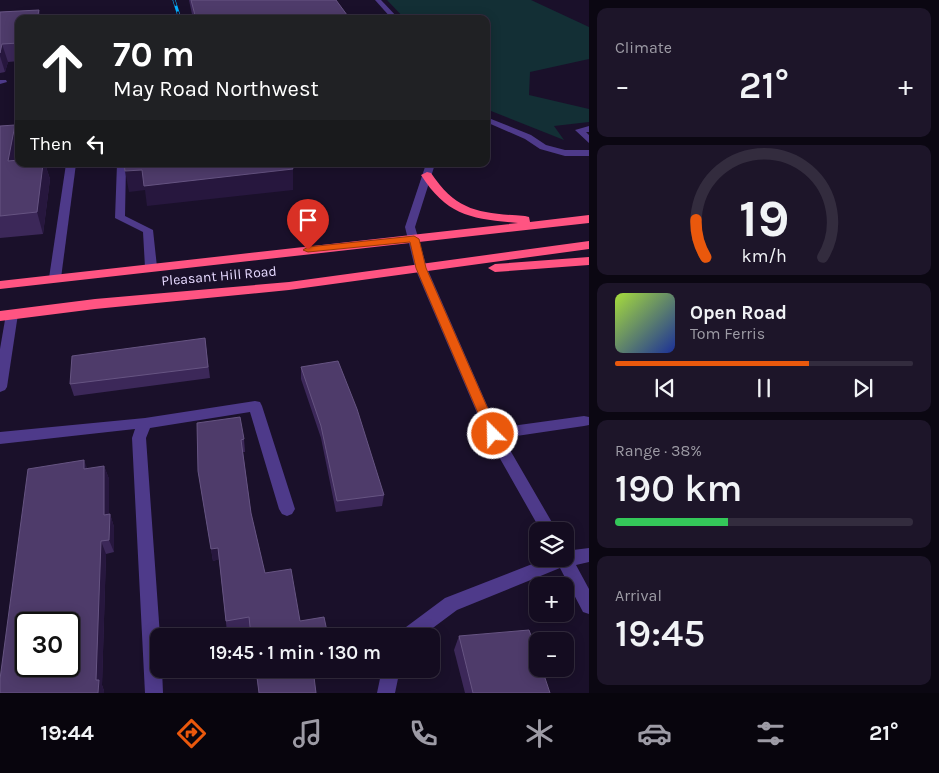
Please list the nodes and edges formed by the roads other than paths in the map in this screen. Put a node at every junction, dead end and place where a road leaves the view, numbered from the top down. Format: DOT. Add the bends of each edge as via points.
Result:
graph roads {
  1 [pos="378,0"];
  2 [pos="392,15"];
  3 [pos="490,121"];
  4 [pos="589,129"];
  5 [pos="589,140"];
  6 [pos="589,153"];
  7 [pos="70,167"];
  8 [pos="121,167"];
  9 [pos="429,169"];
  10 [pos="589,218"];
  11 [pos="559,222"];
  12 [pos="414,239"];
  13 [pos="589,245"];
  14 [pos="589,262"];
  15 [pos="151,267"];
  16 [pos="421,268"];
  17 [pos="55,278"];
  18 [pos="0,284"];
  19 [pos="6,315"];
  20 [pos="0,387"];
  21 [pos="584,421"];
  22 [pos="145,423"];
  23 [pos="493,434"];
  24 [pos="0,438"];
  25 [pos="287,509"];
  26 [pos="543,522"];
  27 [pos="589,555"];
  28 [pos="574,557"];
  29 [pos="544,567"];
  30 [pos="568,567"];
  31 [pos="589,606"];
  32 [pos="418,628"];
  33 [pos="389,678"];
  34 [pos="154,693"];
  35 [pos="386,693"];
  1 -- 2 [label="street"];
  3 -- 6 [label="street" via="543,147 565,153"];
  4 -- 5 [label="street" via="579,130"];
  7 -- 17 [label="street"];
  8 -- 15 [label="street" via="120,218 148,230"];
  9 -- 11 [label="highway" via="438,192 454,206 519,220"];
  9 -- 12 [label="street" via="410,227"];
  10 -- 11 [label="highway, Pleasant Hill Road"];
  11 -- 12 [label="highway, Pleasant Hill Road"];
  12 -- 15 [label="highway, Pleasant Hill Road"];
  12 -- 16 [label="street"];
  13 -- 16 [label="highway, Pleasant Hill Road"];
  14 -- 16 [label="highway" via="462,271"];
  15 -- 17 [label="highway, Pleasant Hill Road"];
  16 -- 19 [label="highway, Pleasant Hill Road" via="288,286"];
  16 -- 23 [label="street"];
  17 -- 18 [label="highway, Pleasant Hill Road"];
  19 -- 20 [label="street"];
  21 -- 23 [label="street"];
  22 -- 24 [label="street"];
  22 -- 25 [label="street" via="255,406"];
  22 -- 34 [label="street" via="139,438"];
  23 -- 26 [label="street"];
  27 -- 28 [label="street"];
  29 -- 32 [label="street" via="450,604"];
  30 -- 31 [label="street"];
  33 -- 35 [label="street"];
}
